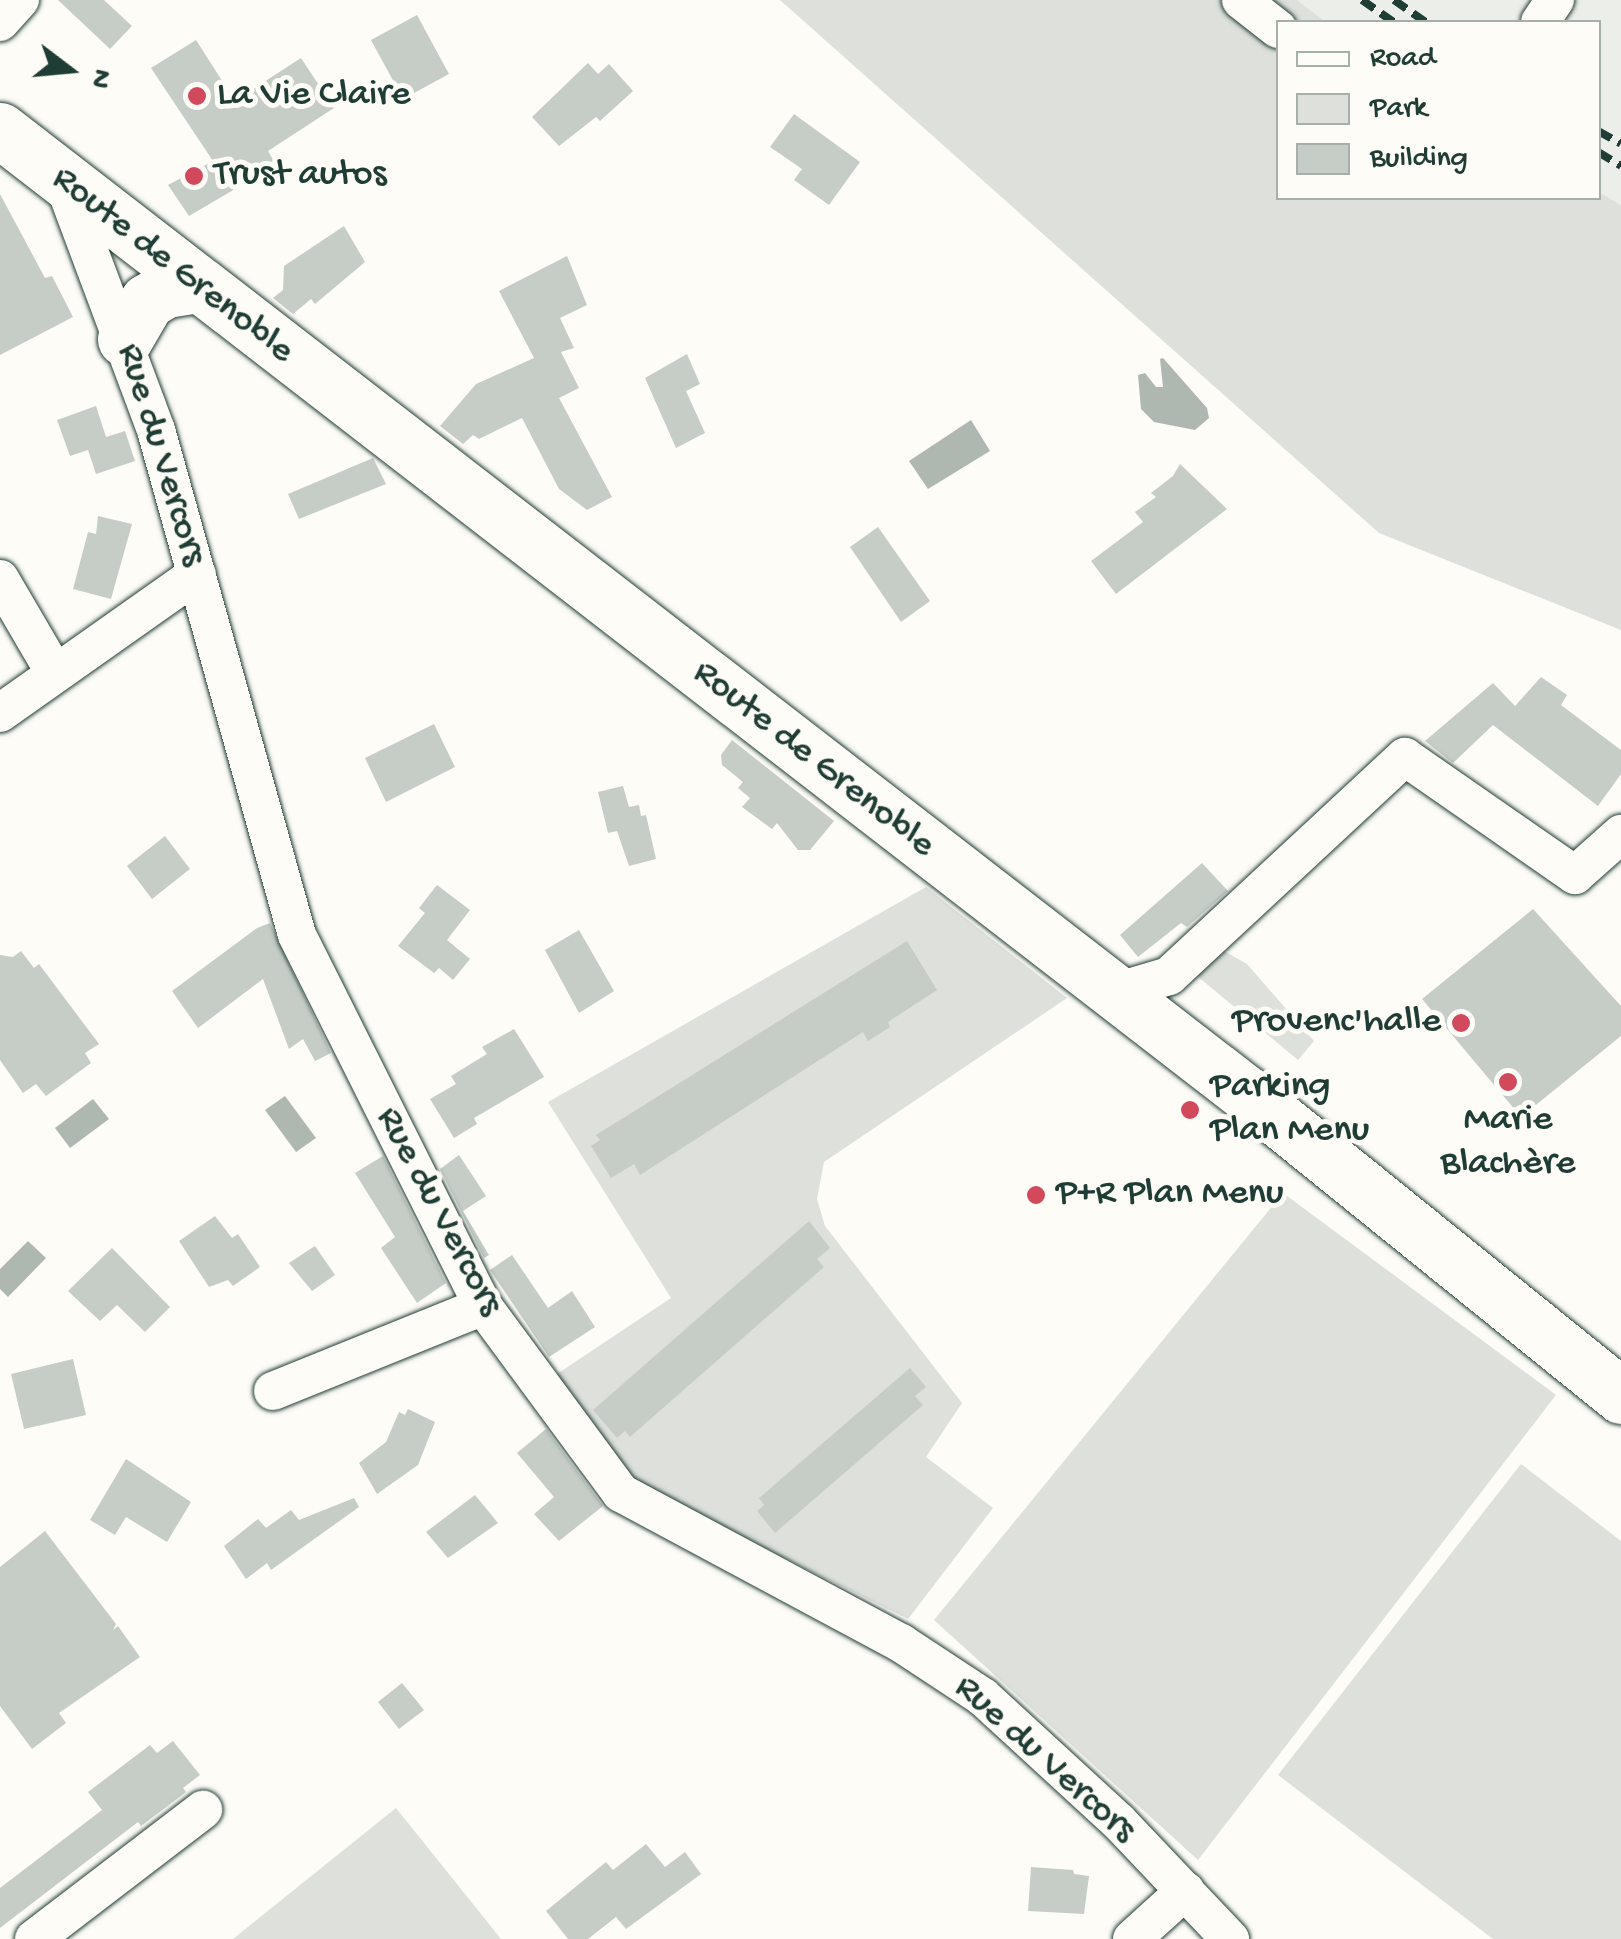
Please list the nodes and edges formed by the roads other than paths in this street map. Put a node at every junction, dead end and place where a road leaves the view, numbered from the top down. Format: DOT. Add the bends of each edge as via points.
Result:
graph roads {
  1 [pos="20,0"];
  2 [pos="1241,0"];
  3 [pos="0,22"];
  4 [pos="1276,27"];
  5 [pos="0,130"];
  6 [pos="64,184"];
  7 [pos="144,245"];
  8 [pos="196,284"];
  9 [pos="121,331"];
  10 [pos="197,574"];
  11 [pos="0,579"];
  12 [pos="54,674"];
  13 [pos="0,713"];
  14 [pos="1621,834"];
  15 [pos="1115,992"];
  16 [pos="483,1306"];
  17 [pos="274,1391"];
  18 [pos="1621,1396"];
  19 [pos="204,1810"];
  20 [pos="1185,1892"];
  21 [pos="34,1939"];
  22 [pos="1132,1939"];
  23 [pos="1230,1939"];
  1 -- 3 [label="street"];
  2 -- 4 [label="street"];
  5 -- 6 [label="main road, Route de Grenoble"];
  6 -- 7 [label="main road, Route de Grenoble"];
  6 -- 9 [label="street, Rue du Vercors"];
  7 -- 8 [label="main road, Route de Grenoble"];
  7 -- 9 [label="main road"];
  8 -- 9 [label="main road" via="147,301"];
  8 -- 15 [label="main road, Route de Grenoble"];
  9 -- 10 [label="street, Rue du Vercors"];
  10 -- 12 [label="street"];
  10 -- 16 [label="street, Rue du Vercors" via="298,935"];
  11 -- 12 [label="street"];
  12 -- 13 [label="street"];
  14 -- 15 [label="street" via="1575,875 1405,757 1169,976"];
  15 -- 18 [label="main road, Route de Grenoble"];
  16 -- 17 [label="street"];
  16 -- 20 [label="street, Rue du Vercors" via="621,1493 901,1642 983,1698"];
  19 -- 21 [label="street"];
  20 -- 22 [label="street"];
  20 -- 23 [label="street, Rue du Vercors"];
}
